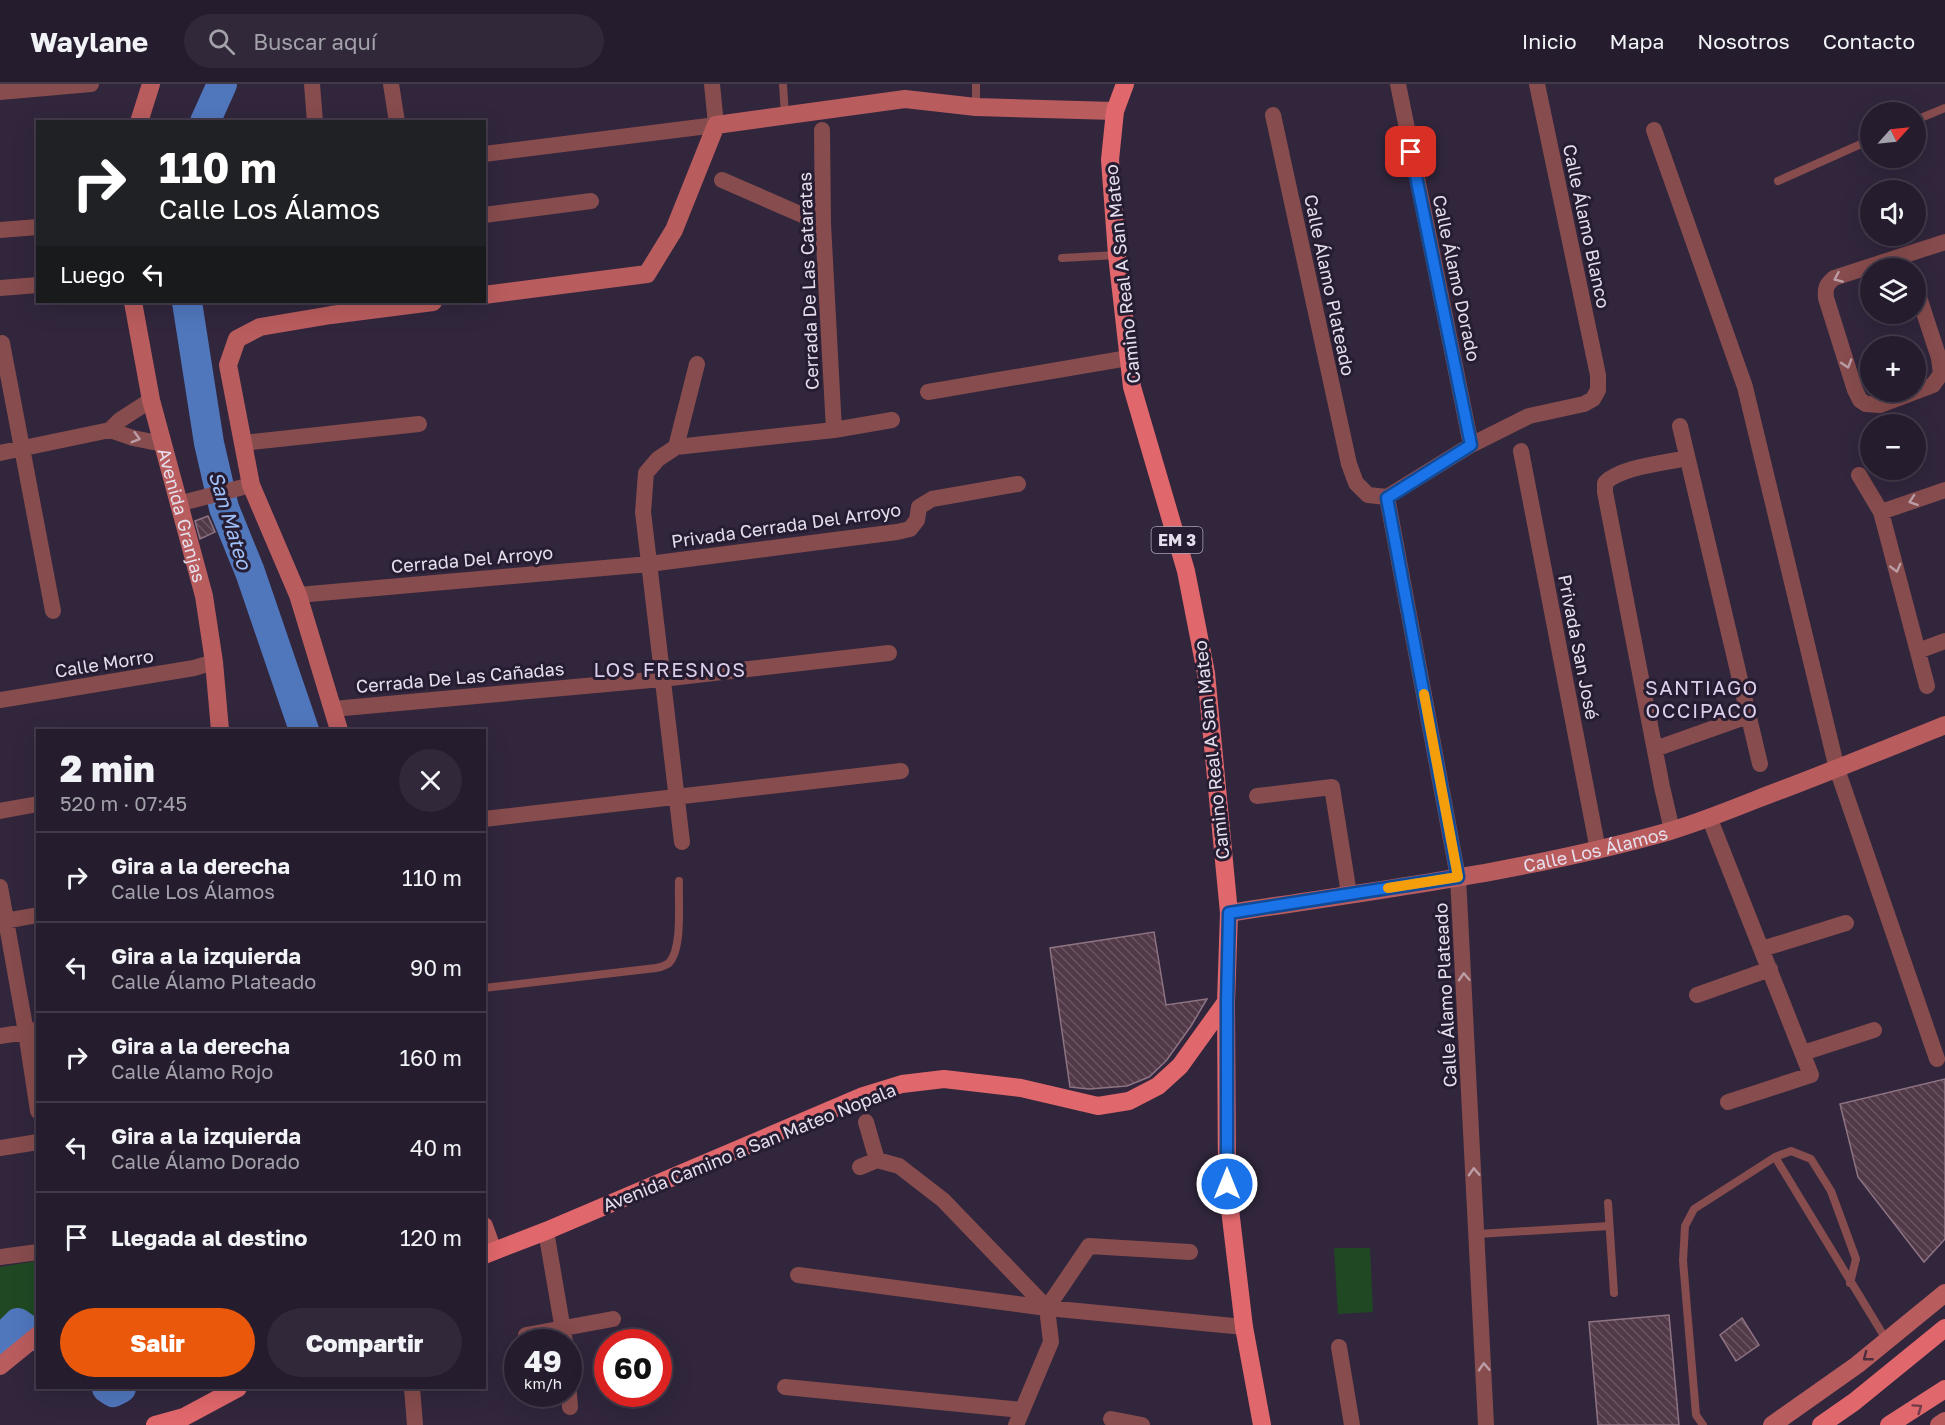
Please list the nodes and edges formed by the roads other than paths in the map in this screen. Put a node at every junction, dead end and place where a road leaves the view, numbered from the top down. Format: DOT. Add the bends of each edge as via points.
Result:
graph roads {
  1 [pos="91,84"];
  2 [pos="151,84"];
  3 [pos="312,84"];
  4 [pos="391,84"];
  5 [pos="712,84"];
  6 [pos="783,84"];
  7 [pos="976,84"];
  8 [pos="1125,84"];
  9 [pos="1398,84"];
  10 [pos="1538,84"];
  11 [pos="0,92"];
  12 [pos="976,107"];
  13 [pos="1945,108"];
  14 [pos="1115,111"];
  15 [pos="785,116"];
  16 [pos="1273,116"];
  17 [pos="1926,116"];
  18 [pos="140,120"];
  19 [pos="315,120"];
  20 [pos="397,120"];
  21 [pos="716,125"];
  22 [pos="822,130"];
  23 [pos="1654,130"];
  24 [pos="1860,144"];
  25 [pos="486,154"];
  26 [pos="722,180"];
  27 [pos="1778,181"];
  28 [pos="591,201"];
  29 [pos="486,215"];
  30 [pos="823,224"];
  31 [pos="36,226"];
  32 [pos="0,230"];
  33 [pos="1945,242"];
  34 [pos="1118,255"];
  35 [pos="1062,258"];
  36 [pos="1915,258"];
  37 [pos="1860,272"];
  38 [pos="36,285"];
  39 [pos="0,288"];
  40 [pos="486,295"];
  41 [pos="133,303"];
  42 [pos="416,303"];
  43 [pos="330,308"];
  44 [pos="1926,318"];
  45 [pos="2,343"];
  46 [pos="1128,358"];
  47 [pos="697,364"];
  48 [pos="928,392"];
  49 [pos="151,400"];
  50 [pos="892,420"];
  51 [pos="420,424"];
  52 [pos="1680,426"];
  53 [pos="110,430"];
  54 [pos="834,430"];
  55 [pos="243,443"];
  56 [pos="163,444"];
  57 [pos="1471,445"];
  58 [pos="676,447"];
  59 [pos="21,449"];
  60 [pos="1521,451"];
  61 [pos="0,453"];
  62 [pos="1687,458"];
  63 [pos="1859,475"];
  64 [pos="1018,484"];
  65 [pos="244,487"];
  66 [pos="1945,490"];
  67 [pos="1387,498"];
  68 [pos="186,502"];
  69 [pos="1881,512"];
  70 [pos="649,564"];
  71 [pos="298,595"];
  72 [pos="52,611"];
  73 [pos="1945,641"];
  74 [pos="1918,651"];
  75 [pos="889,653"];
  76 [pos="214,662"];
  77 [pos="662,678"];
  78 [pos="1927,686"];
  79 [pos="0,700"];
  80 [pos="333,710"];
  81 [pos="1748,716"];
  82 [pos="1945,725"];
  83 [pos="220,729"];
  84 [pos="339,729"];
  85 [pos="1655,749"];
  86 [pos="1760,764"];
  87 [pos="1837,770"];
  88 [pos="901,771"];
  89 [pos="1257,796"];
  90 [pos="677,797"];
  91 [pos="36,804"];
  92 [pos="0,811"];
  93 [pos="1709,817"];
  94 [pos="486,819"];
  95 [pos="1672,830"];
  96 [pos="682,842"];
  97 [pos="1598,850"];
  98 [pos="1458,877"];
  99 [pos="679,881"];
  100 [pos="0,887"];
  101 [pos="1349,894"];
  102 [pos="1229,913"];
  103 [pos="36,915"];
  104 [pos="3,921"];
  105 [pos="1846,923"];
  106 [pos="1762,949"];
  107 [pos="1770,969"];
  108 [pos="486,988"];
  109 [pos="1697,995"];
  110 [pos="1227,1002"];
  111 [pos="1874,1030"];
  112 [pos="32,1031"];
  113 [pos="0,1036"];
  114 [pos="1803,1053"];
  115 [pos="1937,1059"];
  116 [pos="36,1084"];
  117 [pos="1728,1102"];
  118 [pos="866,1122"];
  119 [pos="36,1142"];
  120 [pos="0,1148"];
  121 [pos="1775,1157"];
  122 [pos="877,1160"];
  123 [pos="860,1167"];
  124 [pos="1608,1203"];
  125 [pos="1609,1227"];
  126 [pos="546,1231"];
  127 [pos="1478,1234"];
  128 [pos="486,1237"];
  129 [pos="36,1252"];
  130 [pos="1190,1252"];
  131 [pos="489,1253"];
  132 [pos="0,1257"];
  133 [pos="798,1275"];
  134 [pos="1850,1283"];
  135 [pos="1614,1293"];
  136 [pos="1945,1293"];
  137 [pos="1047,1308"];
  138 [pos="613,1319"];
  139 [pos="1244,1327"];
  140 [pos="1945,1328"];
  141 [pos="564,1329"];
  142 [pos="582,1329"];
  143 [pos="36,1337"];
  144 [pos="1887,1342"];
  145 [pos="1340,1347"];
  146 [pos="0,1366"];
  147 [pos="785,1388"];
  148 [pos="236,1389"];
  149 [pos="412,1389"];
  150 [pos="1945,1389"];
  151 [pos="1019,1417"];
  152 [pos="1111,1419"];
  153 [pos="1945,1421"];
  154 [pos="155,1425"];
  155 [pos="415,1425"];
  156 [pos="1142,1425"];
  157 [pos="1262,1425"];
  158 [pos="1352,1425"];
  159 [pos="1486,1425"];
  160 [pos="1703,1425"];
  161 [pos="1772,1425"];
  162 [pos="1821,1425"];
  163 [pos="1889,1425"];
  164 [pos="1939,1425"];
  1 -- 11 [label="street"];
  2 -- 18 [label="street"];
  3 -- 19 [label="street"];
  4 -- 20 [label="street"];
  5 -- 21 [label="street"];
  6 -- 15 [label="lane"];
  7 -- 12 [label="lane"];
  8 -- 14 [label="main road, Camino Real A San Mateo / EM 3"];
  9 -- 57 [label="street, Calle Álamo Dorado"];
  10 -- 57 [label="street, Calle Álamo Blanco" via="1598,390 1584,404 1529,416"];
  12 -- 14 [label="street"];
  12 -- 15 [label="street" via="905,99"];
  13 -- 17 [label="lane"];
  14 -- 34 [label="main road, Camino Real A San Mateo / EM 3" via="1110,160"];
  15 -- 21 [label="street"];
  16 -- 67 [label="street, Calle Álamo Plateado" via="1349,464 1356,483 1368,495"];
  21 -- 25 [label="street"];
  21 -- 40 [label="street" via="674,230 647,274"];
  22 -- 30 [label="street, Cerrada De Las Cataratas"];
  23 -- 87 [label="street" via="1745,387"];
  24 -- 27 [label="lane"];
  26 -- 30 [label="street"];
  28 -- 29 [label="street"];
  30 -- 54 [label="street, Cerrada De Las Cataratas"];
  31 -- 32 [label="street"];
  33 -- 36 [label="street"];
  34 -- 35 [label="lane"];
  34 -- 46 [label="main road, Camino Real A San Mateo / EM 3"];
  37 -- 44 [label="street, one-way" via="1834,278 1825,289 1860,400 1880,405 1933,385 1941,374"];
  38 -- 39 [label="street"];
  41 -- 49 [label="street, Avenida Granjas"];
  42 -- 43 [label="street"];
  43 -- 55 [label="street" via="260,327 237,339 228,365"];
  45 -- 59 [label="street"];
  46 -- 48 [label="street"];
  46 -- 102 [label="main road, Camino Real A San Mateo / EM 3" via="1132,387 1186,571 1206,672"];
  47 -- 58 [label="street"];
  49 -- 53 [label="street"];
  49 -- 56 [label="street, Avenida Granjas"];
  50 -- 54 [label="street"];
  51 -- 55 [label="street"];
  52 -- 62 [label="street"];
  53 -- 56 [label="street, one-way"];
  53 -- 59 [label="street"];
  54 -- 58 [label="street"];
  55 -- 65 [label="street"];
  56 -- 68 [label="street, Avenida Granjas"];
  57 -- 67 [label="street"];
  58 -- 70 [label="street" via="646,473 643,512"];
  59 -- 61 [label="street"];
  59 -- 72 [label="street"];
  60 -- 97 [label="street, Privada San José"];
  62 -- 81 [label="street"];
  62 -- 85 [label="street" via="1622,472 1605,483"];
  63 -- 69 [label="street"];
  64 -- 70 [label="street, Privada Cerrada Del Arroyo" via="932,499 919,507 917,520 904,531"];
  65 -- 68 [label="street"];
  65 -- 71 [label="street"];
  66 -- 69 [label="street, one-way"];
  67 -- 98 [label="street, Calle Álamo Plateado"];
  68 -- 76 [label="street, Avenida Granjas"];
  69 -- 74 [label="street, one-way"];
  70 -- 71 [label="street, Cerrada Del Arroyo"];
  70 -- 77 [label="street"];
  71 -- 80 [label="street"];
  73 -- 74 [label="street"];
  74 -- 78 [label="street"];
  75 -- 77 [label="street, Cerrada De Las Cañadas"];
  76 -- 79 [label="street, Calle Morro"];
  76 -- 83 [label="street, Avenida Granjas"];
  77 -- 80 [label="street, Cerrada De Las Cañadas"];
  77 -- 90 [label="street"];
  80 -- 84 [label="street"];
  81 -- 85 [label="street"];
  81 -- 86 [label="street"];
  82 -- 87 [label="street, Calle Los Álamos"];
  85 -- 95 [label="street"];
  87 -- 93 [label="street, Calle Los Álamos"];
  87 -- 115 [label="street"];
  88 -- 90 [label="street"];
  89 -- 101 [label="street" via="1332,787"];
  90 -- 94 [label="street"];
  90 -- 96 [label="street"];
  91 -- 92 [label="street"];
  93 -- 95 [label="street, Calle Los Álamos"];
  93 -- 106 [label="street"];
  95 -- 97 [label="street, Calle Los Álamos"];
  97 -- 98 [label="street, Calle Los Álamos"];
  98 -- 101 [label="street, Calle Los Álamos"];
  127 -- 98 [label="street, Calle Álamo Plateado, one-way"];
  99 -- 108 [label="lane" via="677,944 667,965"];
  100 -- 104 [label="street"];
  101 -- 102 [label="street, Calle Los Álamos"];
  102 -- 110 [label="main road, Camino Real A San Mateo / EM 3"];
  103 -- 104 [label="street"];
  104 -- 112 [label="street"];
  105 -- 106 [label="street"];
  106 -- 107 [label="street"];
  107 -- 109 [label="street"];
  107 -- 114 [label="street"];
  110 -- 126 [label="main road, Avenida Camino a San Mateo Nopala" via="1180,1066 1158,1086 1129,1101 1098,1106 1021,1088 944,1079 902,1084 863,1096"];
  110 -- 139 [label="main road, Camino Real A San Mateo / EM 3" via="1227,1184"];
  111 -- 114 [label="street"];
  112 -- 113 [label="street"];
  112 -- 116 [label="street"];
  114 -- 117 [label="street" via="1811,1075"];
  118 -- 122 [label="street"];
  119 -- 120 [label="street"];
  121 -- 134 [label="lane"];
  121 -- 134 [label="lane" via="1791,1151 1811,1159 1831,1191 1856,1259"];
  121 -- 160 [label="lane" via="1694,1209 1685,1226 1683,1261 1690,1358 1696,1415"];
  122 -- 123 [label="street"];
  122 -- 137 [label="street" via="899,1166 943,1200"];
  124 -- 125 [label="lane"];
  125 -- 127 [label="lane"];
  125 -- 135 [label="lane"];
  126 -- 131 [label="main road, Avenida Camino a San Mateo Nopala"];
  126 -- 141 [label="street"];
  159 -- 127 [label="street, Calle Álamo Plateado, one-way"];
  128 -- 131 [label="street"];
  129 -- 132 [label="street"];
  130 -- 137 [label="street" via="1089,1246"];
  133 -- 137 [label="street"];
  134 -- 144 [label="lane"];
  136 -- 144 [label="street"];
  137 -- 139 [label="street"];
  137 -- 151 [label="street" via="1051,1342"];
  138 -- 142 [label="street"];
  139 -- 157 [label="main road, Camino Real A San Mateo / EM 3"];
  140 -- 162 [label="main road"];
  143 -- 146 [label="street"];
  144 -- 161 [label="street, one-way"];
  145 -- 158 [label="street"];
  147 -- 151 [label="street"];
  148 -- 154 [label="main road" via="184,1418"];
  149 -- 155 [label="street"];
  163 -- 150 [label="main road, one-way"];
  152 -- 156 [label="street"];
  153 -- 164 [label="street"];
}
